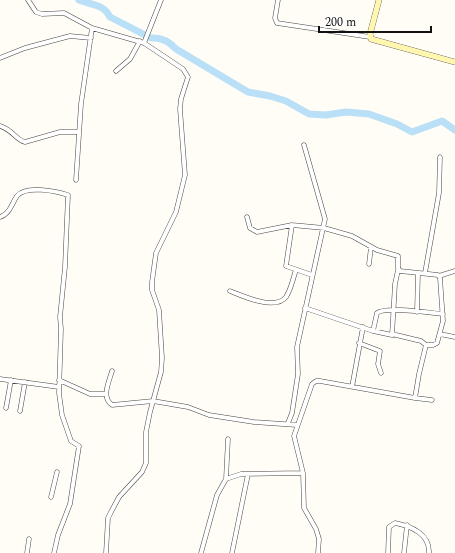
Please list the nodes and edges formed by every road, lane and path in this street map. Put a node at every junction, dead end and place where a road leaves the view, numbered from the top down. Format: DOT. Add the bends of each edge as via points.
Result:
graph roads {
  1 [pos="28,0"];
  2 [pos="161,0"];
  3 [pos="278,0"];
  4 [pos="379,0"];
  5 [pos="92,28"];
  6 [pos="370,37"];
  7 [pos="91,38"];
  8 [pos="140,41"];
  9 [pos="144,43"];
  10 [pos="0,58"];
  11 [pos="455,62"];
  12 [pos="116,71"];
  13 [pos="0,126"];
  14 [pos="79,132"];
  15 [pos="304,145"];
  16 [pos="440,157"];
  17 [pos="76,180"];
  18 [pos="0,217"];
  19 [pos="247,217"];
  20 [pos="292,225"];
  21 [pos="324,228"];
  22 [pos="371,247"];
  23 [pos="369,264"];
  24 [pos="296,270"];
  25 [pos="398,270"];
  26 [pos="455,271"];
  27 [pos="418,273"];
  28 [pos="425,273"];
  29 [pos="312,275"];
  30 [pos="439,276"];
  31 [pos="230,291"];
  32 [pos="305,308"];
  33 [pos="393,310"];
  34 [pos="417,312"];
  35 [pos="443,314"];
  36 [pos="363,327"];
  37 [pos="373,331"];
  38 [pos="392,334"];
  39 [pos="440,334"];
  40 [pos="455,337"];
  41 [pos="359,343"];
  42 [pos="426,345"];
  43 [pos="112,371"];
  44 [pos="381,373"];
  45 [pos="0,379"];
  46 [pos="11,380"];
  47 [pos="59,380"];
  48 [pos="25,382"];
  49 [pos="59,387"];
  50 [pos="352,387"];
  51 [pos="106,394"];
  52 [pos="416,398"];
  53 [pos="432,400"];
  54 [pos="153,401"];
  55 [pos="6,408"];
  56 [pos="20,411"];
  57 [pos="288,423"];
  58 [pos="297,425"];
  59 [pos="228,439"];
  60 [pos="57,472"];
  61 [pos="303,473"];
  62 [pos="248,474"];
  63 [pos="226,479"];
  64 [pos="50,497"];
  65 [pos="406,525"];
  66 [pos="29,539"];
  67 [pos="27,553"];
  68 [pos="54,553"];
  69 [pos="106,553"];
  70 [pos="201,553"];
  71 [pos="232,553"];
  72 [pos="318,553"];
  73 [pos="388,553"];
  74 [pos="404,553"];
  75 [pos="429,553"];
  1 -- 5 [label="street" via="36,12 64,12"];
  2 -- 9 [label="street"];
  3 -- 6 [label="street" via="275,18 277,23"];
  4 -- 6 [label="street"];
  5 -- 7 [label="street"];
  5 -- 8 [label="street"];
  6 -- 11 [label="street"];
  7 -- 10 [label="street" via="70,36 25,48"];
  7 -- 14 [label="street"];
  8 -- 9 [label="street"];
  8 -- 12 [label="street" via="130,59"];
  9 -- 54 [label="street" via="183,69 188,77 180,109 185,175 176,212 156,253 152,282 159,310 162,358"];
  13 -- 14 [label="street" via="12,131 25,142 60,132"];
  14 -- 17 [label="street"];
  15 -- 21 [label="street" via="324,210"];
  16 -- 28 [label="street" via="439,193"];
  18 -- 47 [label="street" via="5,215 18,195 25,190 68,195 60,317"];
  19 -- 20 [label="street" via="250,228 257,232"];
  20 -- 21 [label="street"];
  20 -- 24 [label="street" via="285,265"];
  21 -- 22 [label="street" via="357,238"];
  21 -- 29 [label="street"];
  22 -- 23 [label="street"];
  22 -- 25 [label="street" via="398,256"];
  24 -- 29 [label="street"];
  24 -- 31 [label="street" via="286,297 277,302 263,302"];
  25 -- 27 [label="street"];
  25 -- 33 [label="street"];
  26 -- 30 [label="street"];
  27 -- 28 [label="street"];
  27 -- 34 [label="street"];
  28 -- 30 [label="street"];
  29 -- 32 [label="street"];
  30 -- 35 [label="street"];
  32 -- 36 [label="street"];
  32 -- 57 [label="street" via="297,351 299,364 295,394"];
  33 -- 34 [label="street"];
  33 -- 37 [label="street" via="378,312"];
  33 -- 38 [label="street"];
  34 -- 35 [label="street"];
  35 -- 39 [label="street"];
  36 -- 37 [label="street"];
  36 -- 41 [label="street"];
  37 -- 38 [label="street"];
  38 -- 42 [label="street" via="421,341"];
  39 -- 40 [label="street"];
  39 -- 42 [label="street" via="436,344"];
  41 -- 44 [label="street" via="380,351 378,364"];
  41 -- 50 [label="street"];
  42 -- 52 [label="street"];
  43 -- 51 [label="street"];
  45 -- 46 [label="street"];
  46 -- 48 [label="street"];
  46 -- 55 [label="street"];
  47 -- 49 [label="street"];
  47 -- 51 [label="street" via="90,394"];
  48 -- 49 [label="street"];
  48 -- 56 [label="street"];
  49 -- 68 [label="street" via="61,410 68,434 71,441 79,446 70,504"];
  50 -- 52 [label="street"];
  50 -- 58 [label="street" via="318,380 313,382"];
  51 -- 54 [label="street" via="110,403 115,405"];
  52 -- 53 [label="street"];
  54 -- 57 [label="street" via="216,416 254,422"];
  54 -- 69 [label="street" via="146,432 146,463 142,472 119,497 108,518"];
  57 -- 58 [label="street"];
  58 -- 61 [label="street" via="294,440"];
  59 -- 63 [label="street"];
  60 -- 64 [label="street"];
  61 -- 62 [label="street"];
  61 -- 72 [label="street" via="304,508 316,529 319,539"];
  62 -- 63 [label="street" via="234,475"];
  62 -- 71 [label="street"];
  63 -- 70 [label="street" via="217,495"];
  65 -- 73 [label="street" via="390,525"];
  65 -- 74 [label="street"];
  65 -- 75 [label="street" via="428,540"];
  66 -- 67 [label="street"];
}
